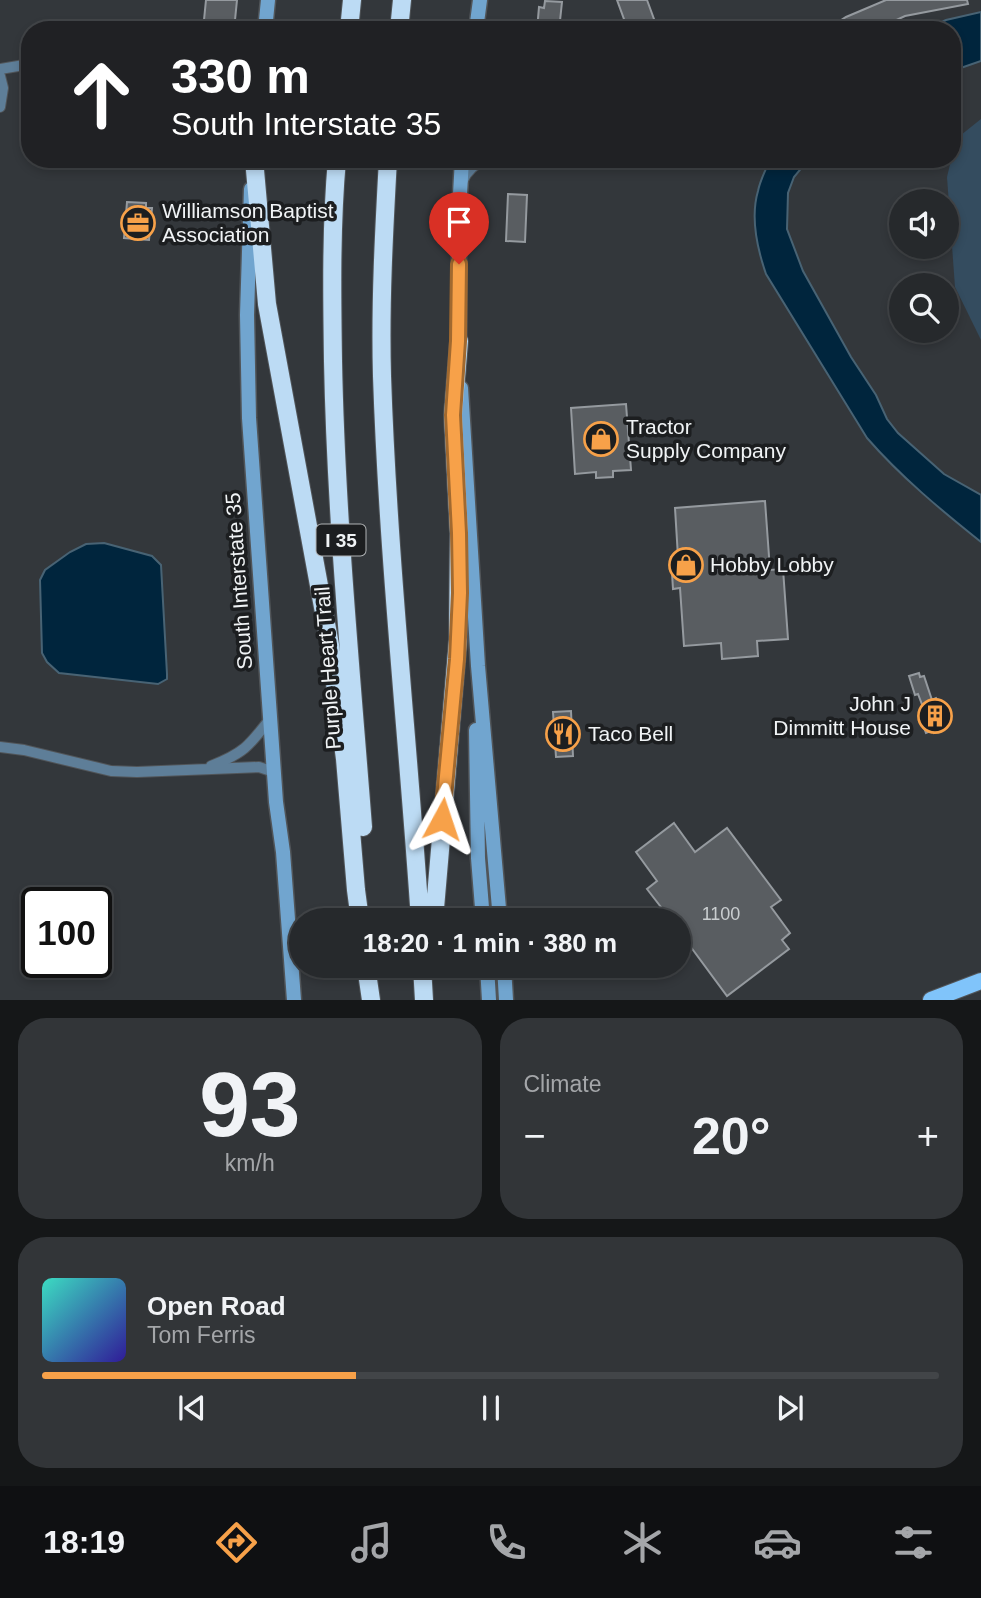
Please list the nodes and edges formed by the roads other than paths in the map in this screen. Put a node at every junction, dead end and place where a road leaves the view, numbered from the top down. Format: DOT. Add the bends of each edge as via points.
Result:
graph roads {
  1 [pos="268,0"];
  2 [pos="352,0"];
  3 [pos="402,0"];
  4 [pos="480,0"];
  5 [pos="266,21"];
  6 [pos="350,21"];
  7 [pos="400,21"];
  8 [pos="477,21"];
  9 [pos="21,66"];
  10 [pos="0,69"];
  11 [pos="0,76"];
  12 [pos="0,107"];
  13 [pos="252,168"];
  14 [pos="254,168"];
  15 [pos="336,168"];
  16 [pos="388,168"];
  17 [pos="461,168"];
  18 [pos="471,168"];
  19 [pos="460,186"];
  20 [pos="458,341"];
  21 [pos="478,666"];
  22 [pos="270,719"];
  23 [pos="0,747"];
  24 [pos="204,769"];
  25 [pos="274,772"];
  26 [pos="359,908"];
  27 [pos="369,908"];
  28 [pos="418,908"];
  29 [pos="435,908"];
  30 [pos="482,908"];
  31 [pos="499,908"];
  32 [pos="368,978"];
  33 [pos="375,978"];
  34 [pos="423,978"];
  35 [pos="427,978"];
  36 [pos="488,978"];
  37 [pos="505,978"];
  38 [pos="981,981"];
  39 [pos="294,999"];
  40 [pos="371,999"];
  41 [pos="376,999"];
  42 [pos="424,999"];
  43 [pos="489,999"];
  44 [pos="506,999"];
  45 [pos="931,999"];
  1 -- 5 [label="main road"];
  2 -- 6 [label="highway"];
  3 -- 7 [label="highway"];
  4 -- 8 [label="main road"];
  9 -- 10 [label="street"];
  11 -- 12 [label="street"];
  13 -- 22 [label="main road, South Interstate 35" via="247,260 248,390"];
  14 -- 26 [label="highway" via="267,304 330,645"];
  15 -- 27 [label="highway, Purple Heart Trail / I 35" via="332,313 337,479"];
  16 -- 28 [label="highway, I 35" via="382,375"];
  17 -- 19 [label="main road"];
  18 -- 19 [label="street"];
  19 -- 20 [label="main road"];
  20 -- 21 [label="main road"];
  20 -- 29 [label="highway" via="453,415 458,640"];
  21 -- 30 [label="main road"];
  21 -- 31 [label="main road"];
  22 -- 24 [label="street" via="240,753"];
  22 -- 25 [label="main road, South Interstate 35"];
  23 -- 24 [label="street" via="111,771"];
  24 -- 25 [label="street" via="259,767"];
  25 -- 39 [label="main road, South Interstate 35"];
  32 -- 40 [label="highway"];
  33 -- 41 [label="highway"];
  34 -- 42 [label="highway"];
  35 -- 42 [label="highway"];
  36 -- 43 [label="main road"];
  37 -- 44 [label="main road"];
  38 -- 45 [label="main road"];
}
